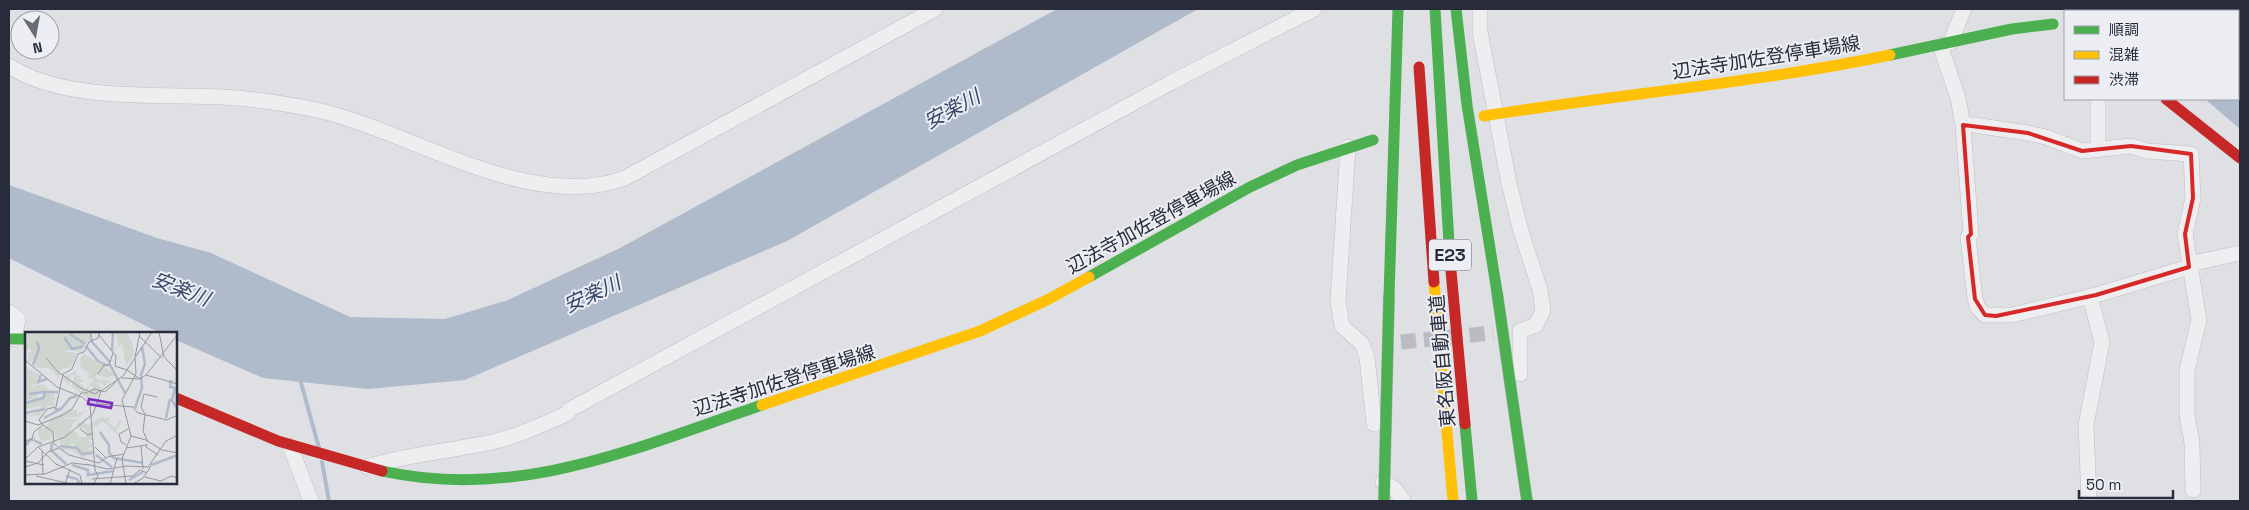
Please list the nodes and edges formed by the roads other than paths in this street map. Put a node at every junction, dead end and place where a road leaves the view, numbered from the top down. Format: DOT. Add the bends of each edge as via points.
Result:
graph roads {
  1 [pos="936,9"];
  2 [pos="1314,9"];
  3 [pos="1434,9"];
  4 [pos="1456,9"];
  5 [pos="1480,9"];
  6 [pos="1964,9"];
  7 [pos="1398,13"];
  8 [pos="2064,29"];
  9 [pos="1945,44"];
  10 [pos="1418,55"];
  11 [pos="9,66"];
  12 [pos="2098,100"];
  13 [pos="2167,100"];
  14 [pos="1490,115"];
  15 [pos="1963,125"];
  16 [pos="1372,140"];
  17 [pos="1348,147"];
  18 [pos="2098,150"];
  19 [pos="2240,158"];
  20 [pos="2240,253"];
  21 [pos="2189,265"];
  22 [pos="2090,296"];
  23 [pos="9,312"];
  24 [pos="1520,331"];
  25 [pos="1493,333"];
  26 [pos="16,339"];
  27 [pos="1401,342"];
  28 [pos="1362,344"];
  29 [pos="178,399"];
  30 [pos="290,446"];
  31 [pos="366,468"];
  32 [pos="2193,490"];
  33 [pos="311,501"];
  34 [pos="1384,501"];
  35 [pos="1403,501"];
  36 [pos="1453,501"];
  37 [pos="1472,501"];
  38 [pos="1527,501"];
  39 [pos="1539,501"];
  40 [pos="2089,501"];
  1 -- 11 [label="street" via="625,178 606,185 585,187 562,186 488,171 351,119 320,111 258,100 79,90 28,78"];
  2 -- 31 [label="street" via="1020,164 568,413 500,440 388,460"];
  3 -- 37 [label="main road, 東名阪自動車道 / E23" via="1450,261"];
  4 -- 38 [label="main road, bridge" via="1467,105"];
  5 -- 14 [label="street"];
  6 -- 9 [label="street"];
  7 -- 34 [label="main road, bridge"];
  8 -- 9 [label="main road, 辺法寺加佐登停車場線" via="2054,20"];
  9 -- 14 [label="main road, 辺法寺加佐登停車場線" via="1773,76"];
  9 -- 15 [label="street"];
  10 -- 36 [label="main road, 東名阪自動車道 / E23"];
  12 -- 18 [label="street"];
  13 -- 19 [label="main road"];
  14 -- 24 [label="street" via="1543,310 1536,325"];
  15 -- 18 [label="street" via="2028,133 2082,151"];
  15 -- 22 [label="street" via="1972,234 1968,237 1978,308 1985,315 2012,315"];
  16 -- 17 [label="main road, 辺法寺加佐登停車場線"];
  17 -- 28 [label="street" via="1338,301 1342,326"];
  17 -- 31 [label="main road, 辺法寺加佐登停車場線" via="1297,165 1250,187 1047,300 980,331 623,452 535,476 474,482 419,478"];
  18 -- 21 [label="street" via="2131,146 2147,151 2191,154 2194,198 2185,234"];
  20 -- 21 [label="street"];
  21 -- 22 [label="street"];
  21 -- 32 [label="street" via="2199,320 2187,370"];
  22 -- 40 [label="street" via="2102,342 2086,425"];
  23 -- 26 [label="street" via="18,319"];
  24 -- 25 [label="street"];
  24 -- 39 [label="street" via="1519,367"];
  27 -- 28 [label="street"];
  28 -- 35 [label="street" via="1374,406 1375,478 1395,489"];
  29 -- 30 [label="main road, 辺法寺加佐登停車場線" via="224,422"];
  30 -- 31 [label="main road, 辺法寺加佐登停車場線"];
  30 -- 33 [label="street"];
}
